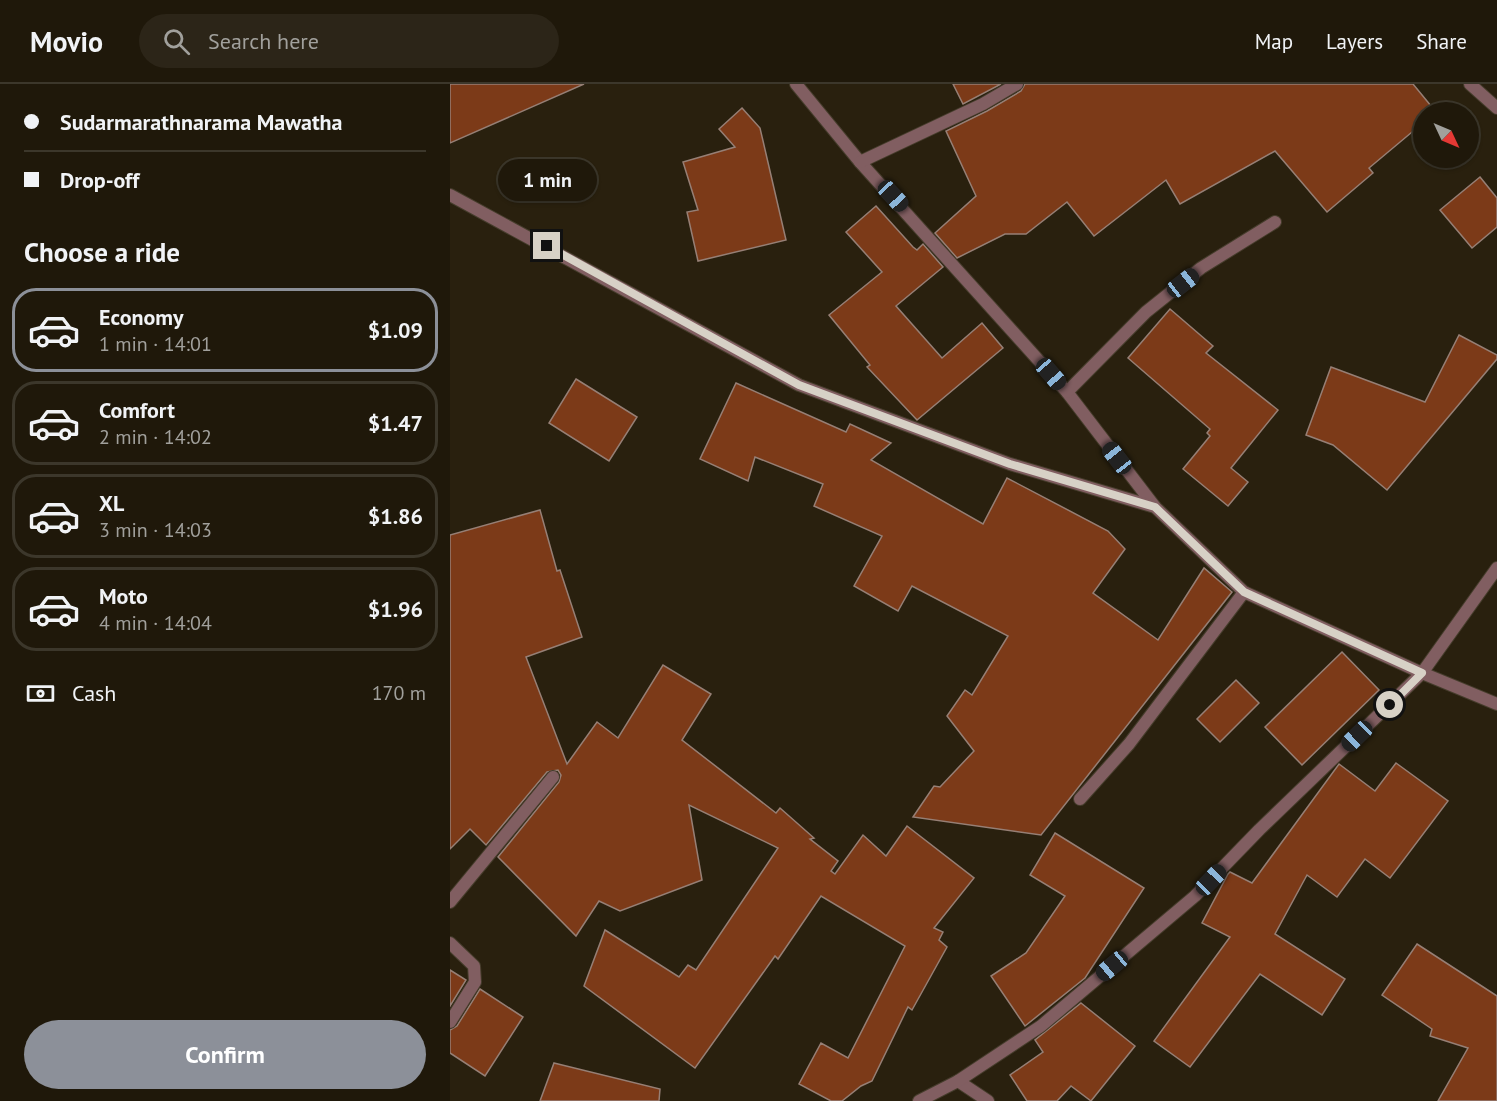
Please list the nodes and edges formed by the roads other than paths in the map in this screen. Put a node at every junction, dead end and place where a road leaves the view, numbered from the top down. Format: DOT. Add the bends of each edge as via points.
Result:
graph roads {
  1 [pos="796,84"];
  2 [pos="1017,84"];
  3 [pos="1470,84"];
  4 [pos="1497,108"];
  5 [pos="860,162"];
  6 [pos="450,195"];
  7 [pos="1275,222"];
  8 [pos="1067,392"];
  9 [pos="1155,507"];
  10 [pos="1497,567"];
  11 [pos="1244,592"];
  12 [pos="1422,673"];
  13 [pos="1497,704"];
  14 [pos="553,777"];
  15 [pos="1080,799"];
  16 [pos="450,902"];
  17 [pos="450,943"];
  18 [pos="450,1022"];
  19 [pos="958,1081"];
  20 [pos="919,1101"];
  21 [pos="988,1101"];
  1 -- 5 [label="street"];
  2 -- 5 [label="street"];
  3 -- 4 [label="street"];
  5 -- 8 [label="street"];
  6 -- 9 [label="street" via="799,385 1010,464"];
  7 -- 8 [label="street" via="1201,268 1146,312"];
  8 -- 9 [label="street"];
  9 -- 11 [label="street"];
  10 -- 12 [label="street"];
  11 -- 12 [label="street"];
  11 -- 15 [label="street" via="1129,744"];
  12 -- 13 [label="street"];
  12 -- 19 [label="street" via="1195,896 1041,1026"];
  14 -- 16 [label="street"];
  17 -- 18 [label="street" via="474,966 475,982"];
  19 -- 20 [label="street"];
  19 -- 21 [label="street"];
}
